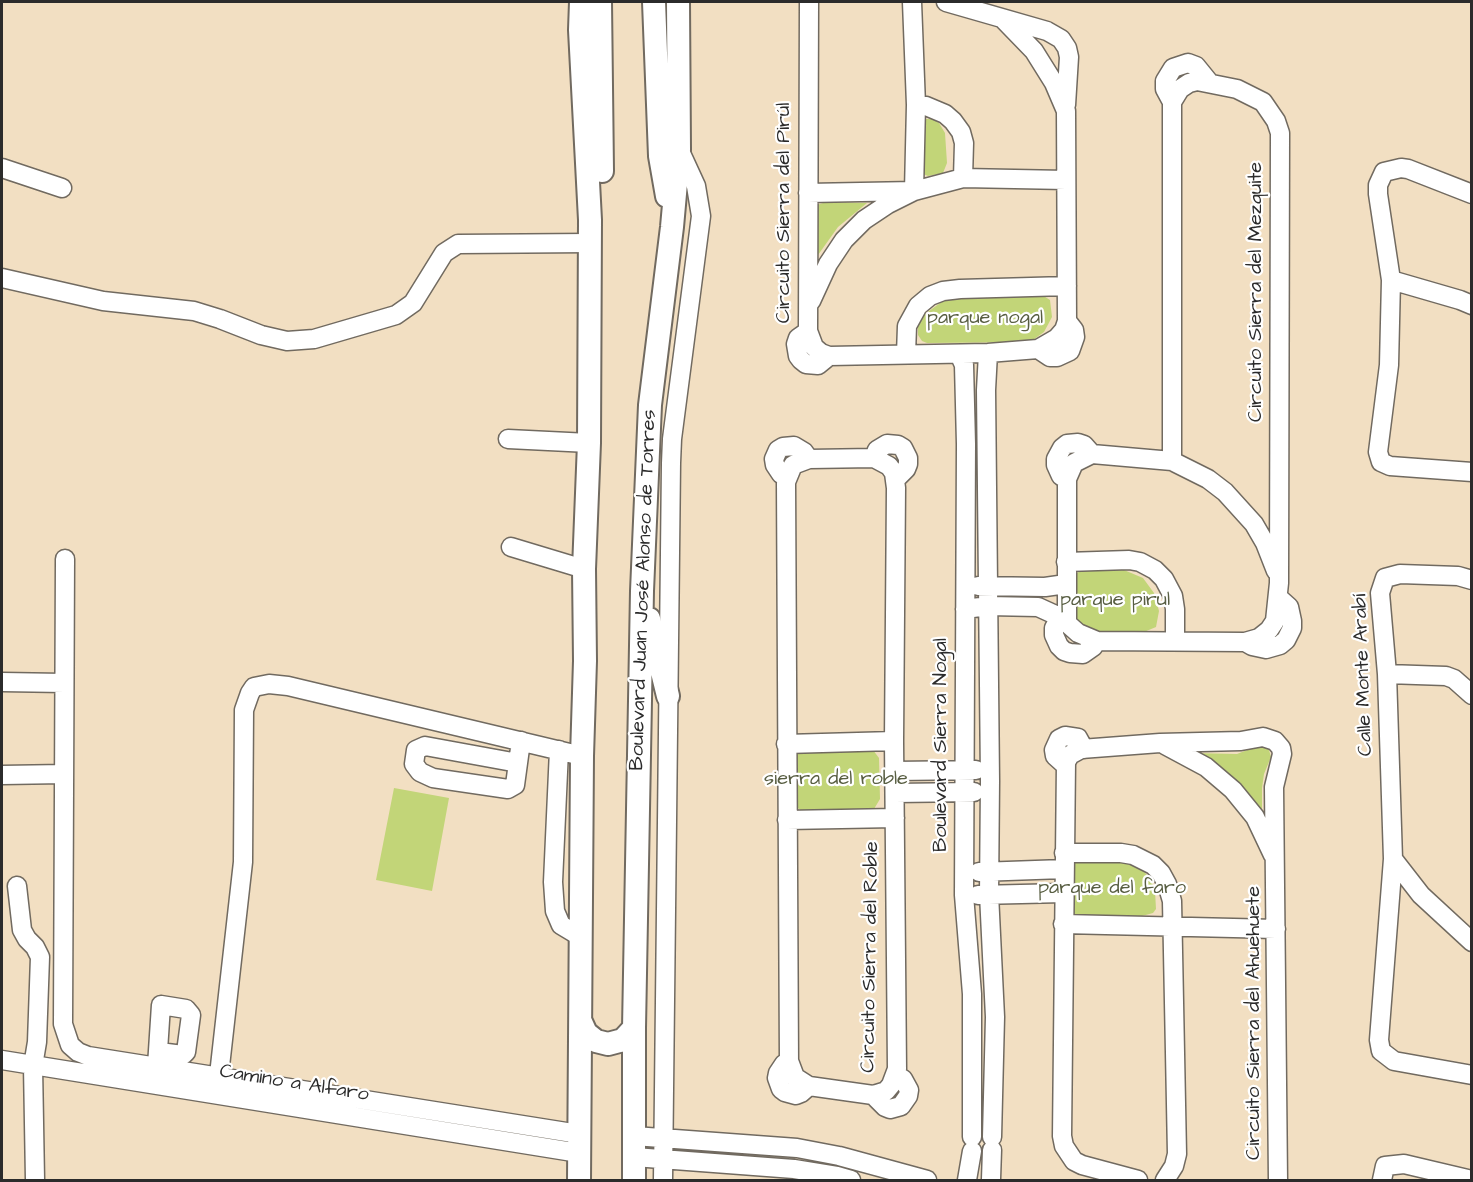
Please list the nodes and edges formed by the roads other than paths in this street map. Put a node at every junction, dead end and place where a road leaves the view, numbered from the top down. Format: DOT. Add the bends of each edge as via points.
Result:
graph roads {
  1 [pos="600,2"];
  2 [pos="654,2"];
  3 [pos="678,2"];
  4 [pos="809,2"];
  5 [pos="912,2"];
  6 [pos="946,2"];
  7 [pos="578,7"];
  8 [pos="1003,19"];
  9 [pos="916,105"];
  10 [pos="1066,111"];
  11 [pos="680,149"];
  12 [pos="2,168"];
  13 [pos="963,178"];
  14 [pos="1066,180"];
  15 [pos="62,188"];
  16 [pos="914,191"];
  17 [pos="808,193"];
  18 [pos="1472,194"];
  19 [pos="590,220"];
  20 [pos="672,227"];
  21 [pos="590,243"];
  22 [pos="2,278"];
  23 [pos="1392,280"];
  24 [pos="1067,286"];
  25 [pos="1472,305"];
  26 [pos="808,309"];
  27 [pos="988,353"];
  28 [pos="906,354"];
  29 [pos="959,354"];
  30 [pos="508,439"];
  31 [pos="589,443"];
  32 [pos="1172,460"];
  33 [pos="1472,472"];
  34 [pos="511,547"];
  35 [pos="65,559"];
  36 [pos="1066,562"];
  37 [pos="584,569"];
  38 [pos="1472,580"];
  39 [pos="1066,584"];
  40 [pos="965,585"];
  41 [pos="988,586"];
  42 [pos="642,591"];
  43 [pos="1279,591"];
  44 [pos="988,606"];
  45 [pos="965,609"];
  46 [pos="1063,620"];
  47 [pos="1175,640"];
  48 [pos="1387,675"];
  49 [pos="2,682"];
  50 [pos="64,683"];
  51 [pos="1472,695"];
  52 [pos="668,696"];
  53 [pos="521,741"];
  54 [pos="894,741"];
  55 [pos="1160,743"];
  56 [pos="786,744"];
  57 [pos="559,750"];
  58 [pos="582,756"];
  59 [pos="518,763"];
  60 [pos="964,770"];
  61 [pos="990,770"];
  62 [pos="895,771"];
  63 [pos="64,774"];
  64 [pos="2,775"];
  65 [pos="964,791"];
  66 [pos="895,793"];
  67 [pos="990,793"];
  68 [pos="895,818"];
  69 [pos="788,820"];
  70 [pos="1393,859"];
  71 [pos="1064,861"];
  72 [pos="1276,865"];
  73 [pos="988,872"];
  74 [pos="964,873"];
  75 [pos="17,886"];
  76 [pos="1064,893"];
  77 [pos="989,894"];
  78 [pos="964,895"];
  79 [pos="1064,924"];
  80 [pos="1171,927"];
  81 [pos="1276,929"];
  82 [pos="581,937"];
  83 [pos="1472,942"];
  84 [pos="581,1022"];
  85 [pos="634,1028"];
  86 [pos="2,1060"];
  87 [pos="33,1066"];
  88 [pos="1472,1075"];
  89 [pos="219,1076"];
  90 [pos="662,1138"];
  91 [pos="579,1144"];
  92 [pos="634,1147"];
  93 [pos="662,1160"];
  94 [pos="35,1180"];
  95 [pos="579,1180"];
  96 [pos="634,1180"];
  97 [pos="663,1180"];
  98 [pos="851,1180"];
  99 [pos="927,1180"];
  100 [pos="968,1180"];
  101 [pos="992,1180"];
  102 [pos="1138,1180"];
  103 [pos="1165,1180"];
  104 [pos="1278,1180"];
  105 [pos="1382,1180"];
  106 [pos="1472,1180"];
  1 -- 19 [label="main road" via="602,168"];
  2 -- 20 [label="main road" via="660,156"];
  3 -- 11 [label="main road, Boulevard Juan José Alonso de Torres"];
  4 -- 17 [label="street, Circuito Sierra del Pirúl"];
  5 -- 9 [label="street"];
  6 -- 8 [label="street, Circuito Sierra del Pirúl"];
  7 -- 19 [label="main road"];
  8 -- 10 [label="street, Circuito Sierra del Pirúl" via="1040,60"];
  8 -- 10 [label="street" via="1061,39 1069,57"];
  9 -- 13 [label="street" via="936,109 953,120 964,143"];
  9 -- 16 [label="street"];
  10 -- 14 [label="street, Circuito Sierra del Pirúl"];
  11 -- 20 [label="main road, Boulevard Juan José Alonso de Torres"];
  11 -- 52 [label="street" via="696,186 700,216 672,439"];
  12 -- 15 [label="street"];
  13 -- 14 [label="street"];
  13 -- 16 [label="street"];
  14 -- 24 [label="street, Circuito Sierra del Pirúl"];
  16 -- 17 [label="street"];
  16 -- 26 [label="street" via="864,220 844,240 828,264"];
  17 -- 26 [label="street, Circuito Sierra del Pirúl"];
  18 -- 23 [label="street" via="1408,170 1395,168 1384,172 1378,194"];
  19 -- 21 [label="main road"];
  20 -- 42 [label="main road, Boulevard Juan José Alonso de Torres" via="650,405"];
  21 -- 22 [label="street" via="458,244 444,253 413,303 396,315 305,340 287,341 261,335 194,311 104,302"];
  21 -- 31 [label="main road"];
  23 -- 25 [label="street"];
  23 -- 33 [label="street" via="1389,365 1378,452 1381,462"];
  24 -- 27 [label="street, Circuito Sierra del Pirúl" via="1067,321 1057,338 1038,349"];
  24 -- 28 [label="street" via="936,293 918,306 907,326"];
  26 -- 28 [label="street, Circuito Sierra del Pirúl" via="808,331 820,353"];
  27 -- 29 [label="street, Circuito Sierra del Pirúl"];
  27 -- 41 [label="street"];
  28 -- 29 [label="street, Circuito Sierra del Pirúl"];
  29 -- 40 [label="street, Boulevard Sierra Nogal" via="964,365 966,432"];
  30 -- 31 [label="street"];
  31 -- 37 [label="main road"];
  32 -- 36 [label="street" via="1092,454 1074,463 1067,479"];
  32 -- 43 [label="street" via="1208,479 1240,507 1265,543"];
  32 -- 43 [label="street, Circuito Sierra del Mezquite" via="1172,102 1175,94 1197,81 1237,88 1263,102 1280,133"];
  34 -- 37 [label="street"];
  35 -- 50 [label="street"];
  36 -- 39 [label="street"];
  36 -- 47 [label="street" via="1129,560 1155,570 1173,596"];
  37 -- 58 [label="main road"];
  38 -- 48 [label="street, Calle Monte Arabí" via="1400,574 1385,578 1380,593"];
  39 -- 41 [label="street"];
  39 -- 46 [label="street"];
  40 -- 41 [label="street"];
  40 -- 45 [label="street, Boulevard Sierra Nogal"];
  41 -- 44 [label="street"];
  42 -- 52 [label="main road"];
  42 -- 85 [label="main road, Boulevard Juan José Alonso de Torres"];
  43 -- 47 [label="street, Circuito Sierra del Mezquite" via="1275,621 1259,638 1245,642"];
  44 -- 45 [label="street, Circuito Sierra del Mezquite"];
  44 -- 46 [label="street, Circuito Sierra del Mezquite" via="1038,608"];
  44 -- 61 [label="street"];
  45 -- 60 [label="street, Boulevard Sierra Nogal"];
  46 -- 47 [label="street, Circuito Sierra del Mezquite" via="1078,633 1097,641"];
  48 -- 51 [label="street" via="1446,676"];
  48 -- 70 [label="street, Calle Monte Arabí"];
  49 -- 50 [label="street"];
  50 -- 63 [label="street"];
  52 -- 90 [label="street"];
  53 -- 57 [label="street"];
  53 -- 59 [label="street"];
  53 -- 89 [label="street" via="288,686 255,687 244,710 243,862"];
  54 -- 56 [label="street"];
  54 -- 56 [label="street, Circuito Sierra del Roble" via="896,479 889,466 874,458 809,459 793,465 787,477"];
  54 -- 62 [label="street, Circuito Sierra del Roble"];
  55 -- 71 [label="street, Circuito Sierra del Ahuehuete" via="1084,748 1070,755 1065,765"];
  55 -- 72 [label="street, Circuito Sierra del Ahuehuete" via="1206,767 1233,790 1259,825"];
  55 -- 72 [label="street, Circuito Sierra del Ahuehuete" via="1263,737 1275,741 1282,754 1274,788"];
  56 -- 69 [label="street, Circuito Sierra del Roble"];
  57 -- 58 [label="street"];
  57 -- 82 [label="street" via="555,911 561,925"];
  58 -- 82 [label="main road"];
  59 -- 59 [label="street" via="425,746 416,750 414,764 433,778 508,789 515,784"];
  60 -- 61 [label="street"];
  60 -- 62 [label="street"];
  60 -- 65 [label="street, Boulevard Sierra Nogal"];
  61 -- 67 [label="street"];
  62 -- 66 [label="street, Circuito Sierra del Roble"];
  63 -- 64 [label="street"];
  63 -- 89 [label="street" via="63,1024 70,1045 88,1056 158,1059"];
  65 -- 66 [label="street"];
  65 -- 67 [label="street"];
  65 -- 74 [label="street, Boulevard Sierra Nogal"];
  66 -- 68 [label="street, Circuito Sierra del Roble"];
  67 -- 73 [label="street"];
  68 -- 69 [label="street"];
  68 -- 69 [label="street, Circuito Sierra del Roble" via="896,1075 886,1091 873,1095 809,1086 795,1077 789,1061"];
  70 -- 83 [label="street" via="1421,895"];
  70 -- 88 [label="street, Calle Monte Arabí" via="1381,1051 1394,1060"];
  71 -- 73 [label="street"];
  71 -- 76 [label="street, Circuito Sierra del Ahuehuete"];
  71 -- 80 [label="street" via="1121,853 1143,858 1161,873 1171,895"];
  72 -- 81 [label="street, Circuito Sierra del Ahuehuete"];
  73 -- 74 [label="street"];
  73 -- 77 [label="street"];
  74 -- 78 [label="street, Boulevard Sierra Nogal"];
  75 -- 87 [label="street" via="22,930 40,957"];
  76 -- 77 [label="street"];
  76 -- 79 [label="street, Circuito Sierra del Ahuehuete"];
  77 -- 78 [label="street"];
  77 -- 101 [label="street" via="995,1017"];
  78 -- 100 [label="street, Boulevard Sierra Nogal" via="972,994 972,1144"];
  79 -- 80 [label="street"];
  79 -- 102 [label="street, Circuito Sierra del Ahuehuete" via="1064,1146 1082,1165"];
  80 -- 81 [label="street"];
  80 -- 103 [label="street" via="1177,1154"];
  81 -- 104 [label="street, Circuito Sierra del Ahuehuete"];
  82 -- 84 [label="main road"];
  84 -- 85 [label="main road" via="586,1033 608,1044 623,1040"];
  84 -- 91 [label="main road"];
  85 -- 92 [label="main road, Boulevard Juan José Alonso de Torres"];
  86 -- 87 [label="street, Camino a Alfaro"];
  87 -- 91 [label="street, Camino a Alfaro"];
  87 -- 94 [label="street"];
  89 -- 91 [label="street"];
  90 -- 92 [label="street"];
  90 -- 93 [label="street"];
  90 -- 99 [label="street" via="797,1148"];
  91 -- 95 [label="main road"];
  92 -- 93 [label="street"];
  92 -- 96 [label="main road, Boulevard Juan José Alonso de Torres"];
  93 -- 97 [label="street"];
  93 -- 98 [label="street" via="794,1169"];
  100 -- 101 [label="street"];
  105 -- 106 [label="street" via="1385,1166 1404,1164"];
}
